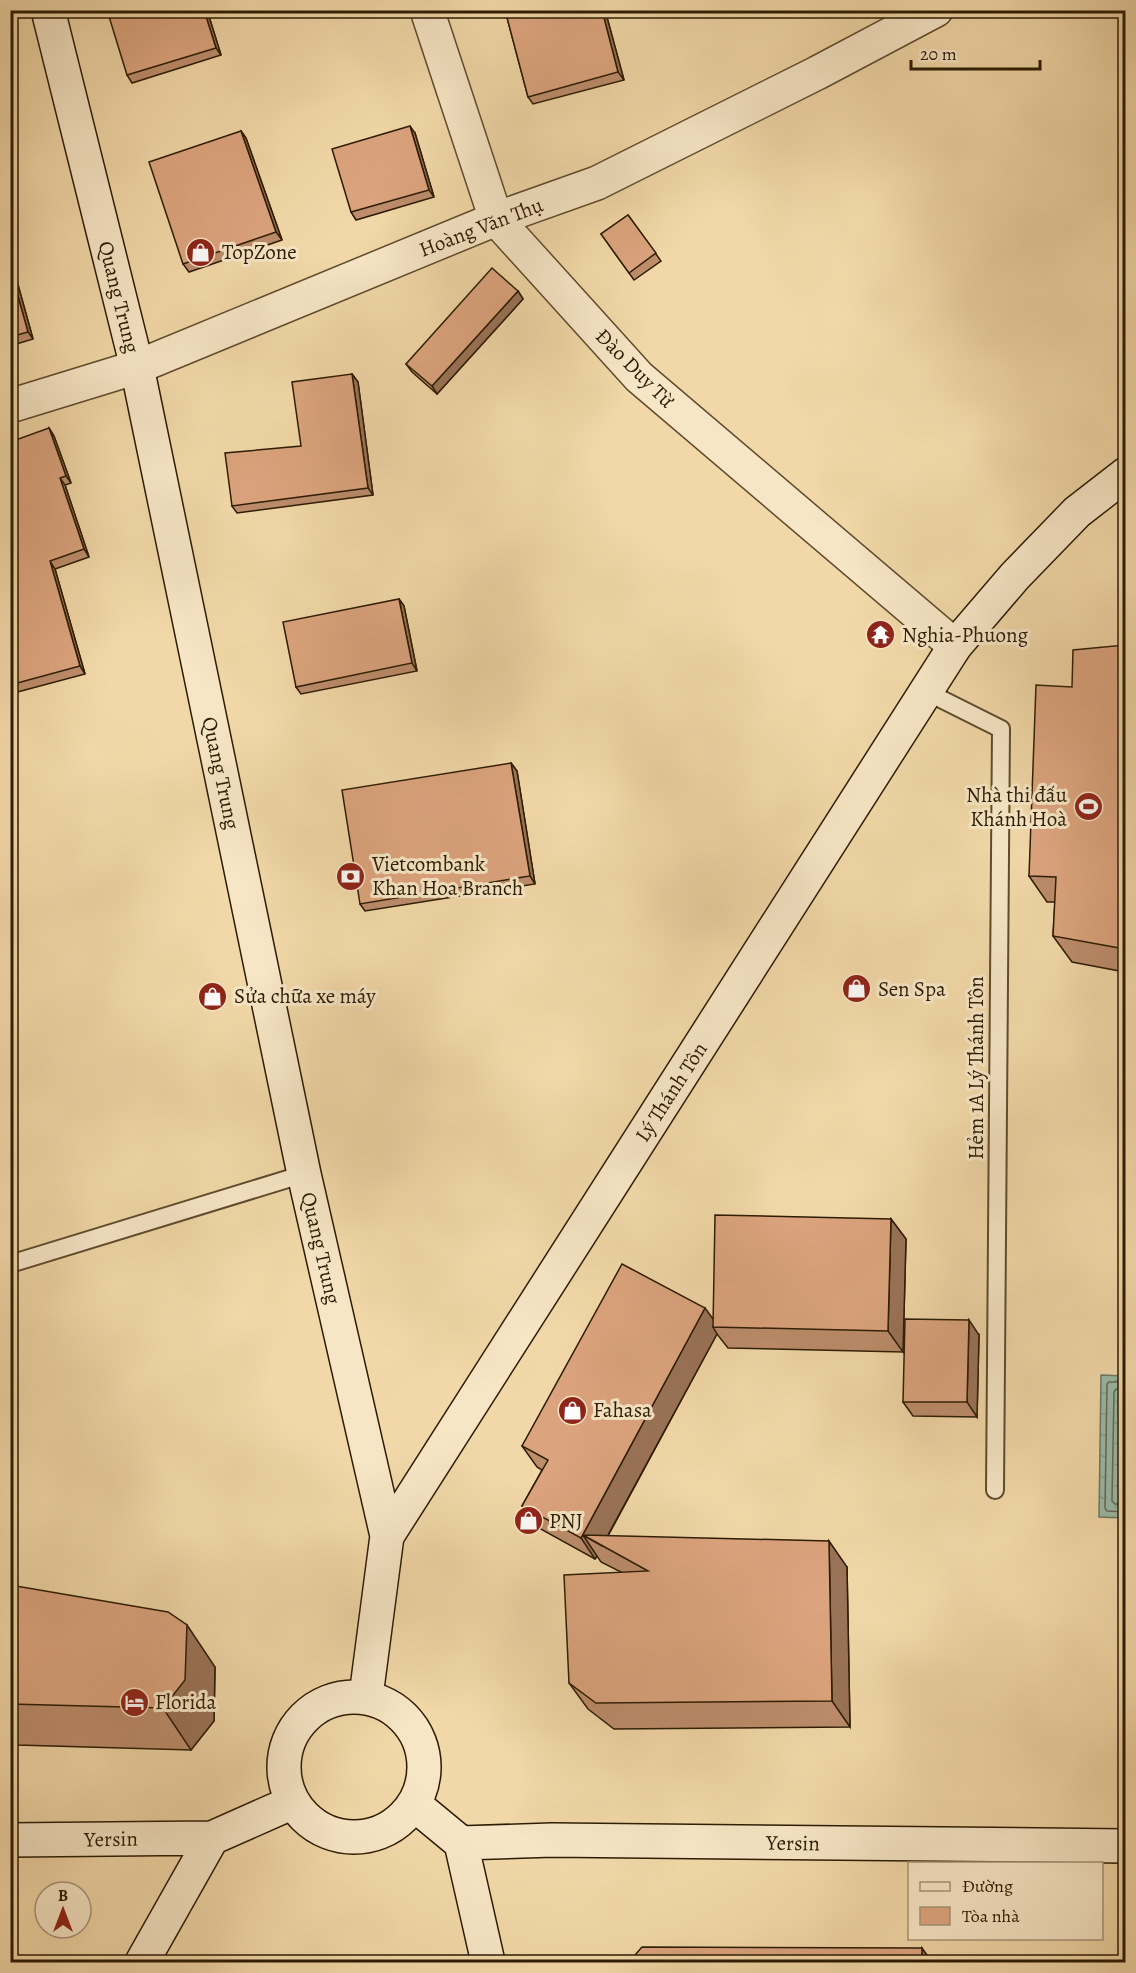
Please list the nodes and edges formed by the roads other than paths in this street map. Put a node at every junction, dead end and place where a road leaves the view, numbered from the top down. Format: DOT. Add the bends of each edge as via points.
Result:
graph roads {
  1 [pos="48,10"];
  2 [pos="427,10"];
  3 [pos="936,10"];
  4 [pos="496,219"];
  5 [pos="137,367"];
  6 [pos="10,406"];
  7 [pos="1125,474"];
  8 [pos="955,646"];
  9 [pos="927,692"];
  10 [pos="304,1174"];
  11 [pos="10,1264"];
  12 [pos="995,1490"];
  13 [pos="387,1536"];
  14 [pos="366,1696"];
  15 [pos="291,1803"];
  16 [pos="415,1805"];
  17 [pos="212,1838"];
  18 [pos="10,1840"];
  19 [pos="461,1843"];
  20 [pos="1125,1846"];
  21 [pos="142,1962"];
  22 [pos="488,1962"];
  1 -- 5 [label="street, Quang Trung"];
  2 -- 4 [label="street, Đào Duy Từ"];
  3 -- 4 [label="street, Hoàng Văn Thụ" via="597,183"];
  4 -- 5 [label="street, Hoàng Văn Thụ"];
  4 -- 8 [label="street, Đào Duy Từ" via="639,377"];
  5 -- 6 [label="street, Hoàng Văn Thụ"];
  5 -- 10 [label="street, Quang Trung"];
  7 -- 8 [label="street, Lý Thánh Tôn" via="1077,512"];
  8 -- 9 [label="street, Lý Thánh Tôn"];
  9 -- 12 [label="lane, Hẻm 1A Lý Thánh Tôn" via="1001,729"];
  9 -- 13 [label="street, Lý Thánh Tôn"];
  10 -- 11 [label="lane"];
  10 -- 13 [label="street, Quang Trung"];
  13 -- 14 [label="street"];
  14 -- 15 [label="street" via="327,1703 306,1717 291,1736 285,1756"];
  14 -- 16 [label="street" via="397,1711 414,1729 423,1751 424,1779"];
  15 -- 16 [label="street" via="321,1829 341,1836 369,1836 395,1825"];
  15 -- 17 [label="street"];
  16 -- 19 [label="street"];
  17 -- 18 [label="street, Yersin"];
  17 -- 21 [label="street"];
  19 -- 20 [label="street, Yersin" via="552,1840"];
  19 -- 22 [label="street"];
}
